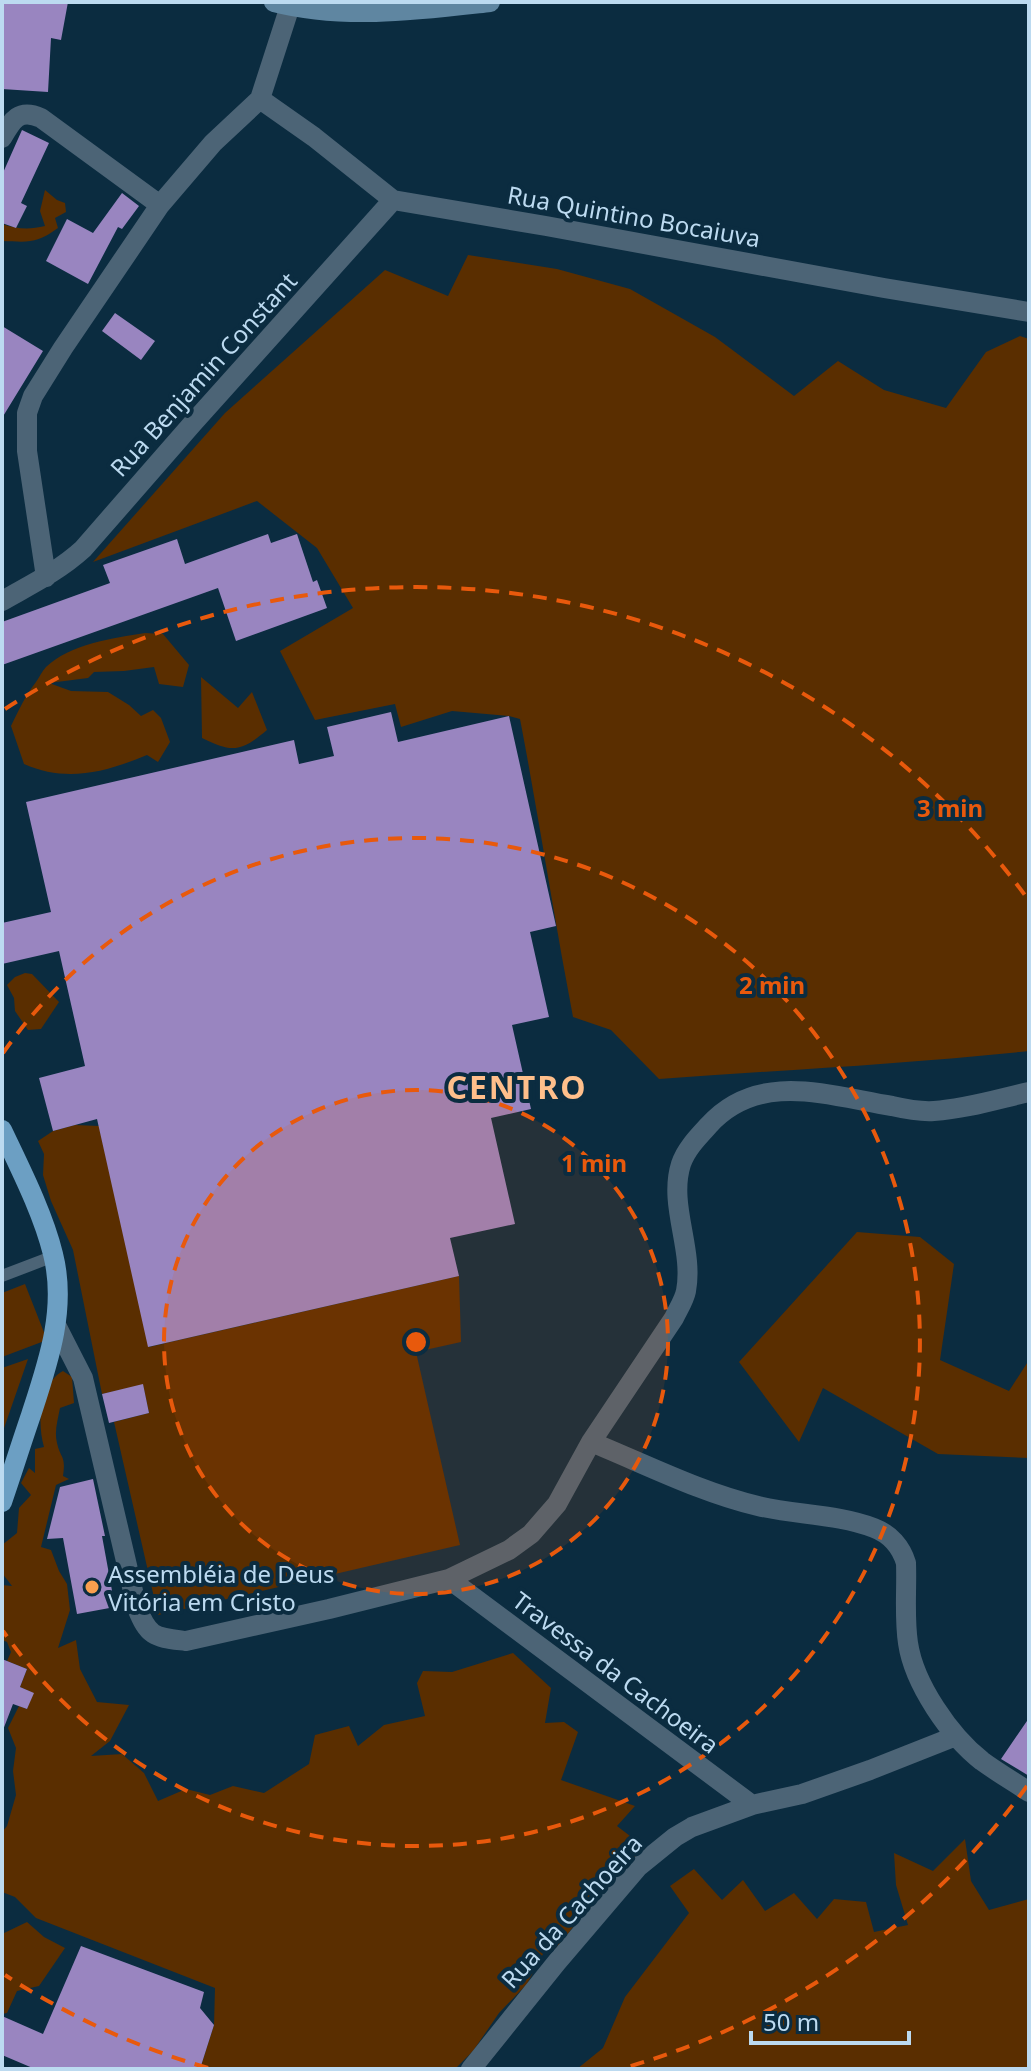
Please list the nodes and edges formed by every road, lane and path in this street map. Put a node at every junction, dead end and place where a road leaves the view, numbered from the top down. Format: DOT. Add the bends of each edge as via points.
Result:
graph roads {
  1 [pos="490,2"];
  2 [pos="282,4"];
  3 [pos="373,7"];
  4 [pos="260,99"];
  5 [pos="2,138"];
  6 [pos="393,200"];
  7 [pos="160,205"];
  8 [pos="1029,312"];
  9 [pos="46,577"];
  10 [pos="2,601"];
  11 [pos="1029,1092"];
  12 [pos="2,1130"];
  13 [pos="54,1256"];
  14 [pos="2,1276"];
  15 [pos="57,1327"];
  16 [pos="591,1442"];
  17 [pos="2,1502"];
  18 [pos="449,1579"];
  19 [pos="956,1736"];
  20 [pos="1029,1792"];
  21 [pos="752,1805"];
  22 [pos="471,2069"];
  1 -- 3 [label="main road"];
  2 -- 3 [label="main road" via="339,13"];
  2 -- 4 [label="street"];
  4 -- 6 [label="street, Rua Quintino Bocaiuva"];
  4 -- 7 [label="street"];
  5 -- 7 [label="street" via="18,116 33,114"];
  6 -- 8 [label="street, Rua Quintino Bocaiuva"];
  6 -- 9 [label="street, Rua Benjamin Constant" via="83,549"];
  7 -- 9 [label="street" via="63,348 27,413 27,451"];
  9 -- 10 [label="street, Rua Benjamin Constant"];
  11 -- 16 [label="street" via="933,1111 776,1090 743,1099 719,1114 680,1166 677,1197 688,1273 683,1300"];
  12 -- 13 [label="main road"];
  13 -- 14 [label="lane"];
  13 -- 15 [label="main road"];
  15 -- 17 [label="main road"];
  15 -- 18 [label="street" via="83,1378 137,1608 154,1635 186,1641"];
  16 -- 18 [label="street" via="557,1504 531,1534"];
  16 -- 19 [label="street" via="757,1506 849,1521 886,1534 906,1563 911,1659"];
  18 -- 21 [label="street, Travessa da Cachoeira"];
  19 -- 20 [label="street" via="981,1761"];
  19 -- 21 [label="street, Rua da Cachoeira" via="802,1794"];
  21 -- 22 [label="street, Rua da Cachoeira" via="692,1827 638,1867"];
}
